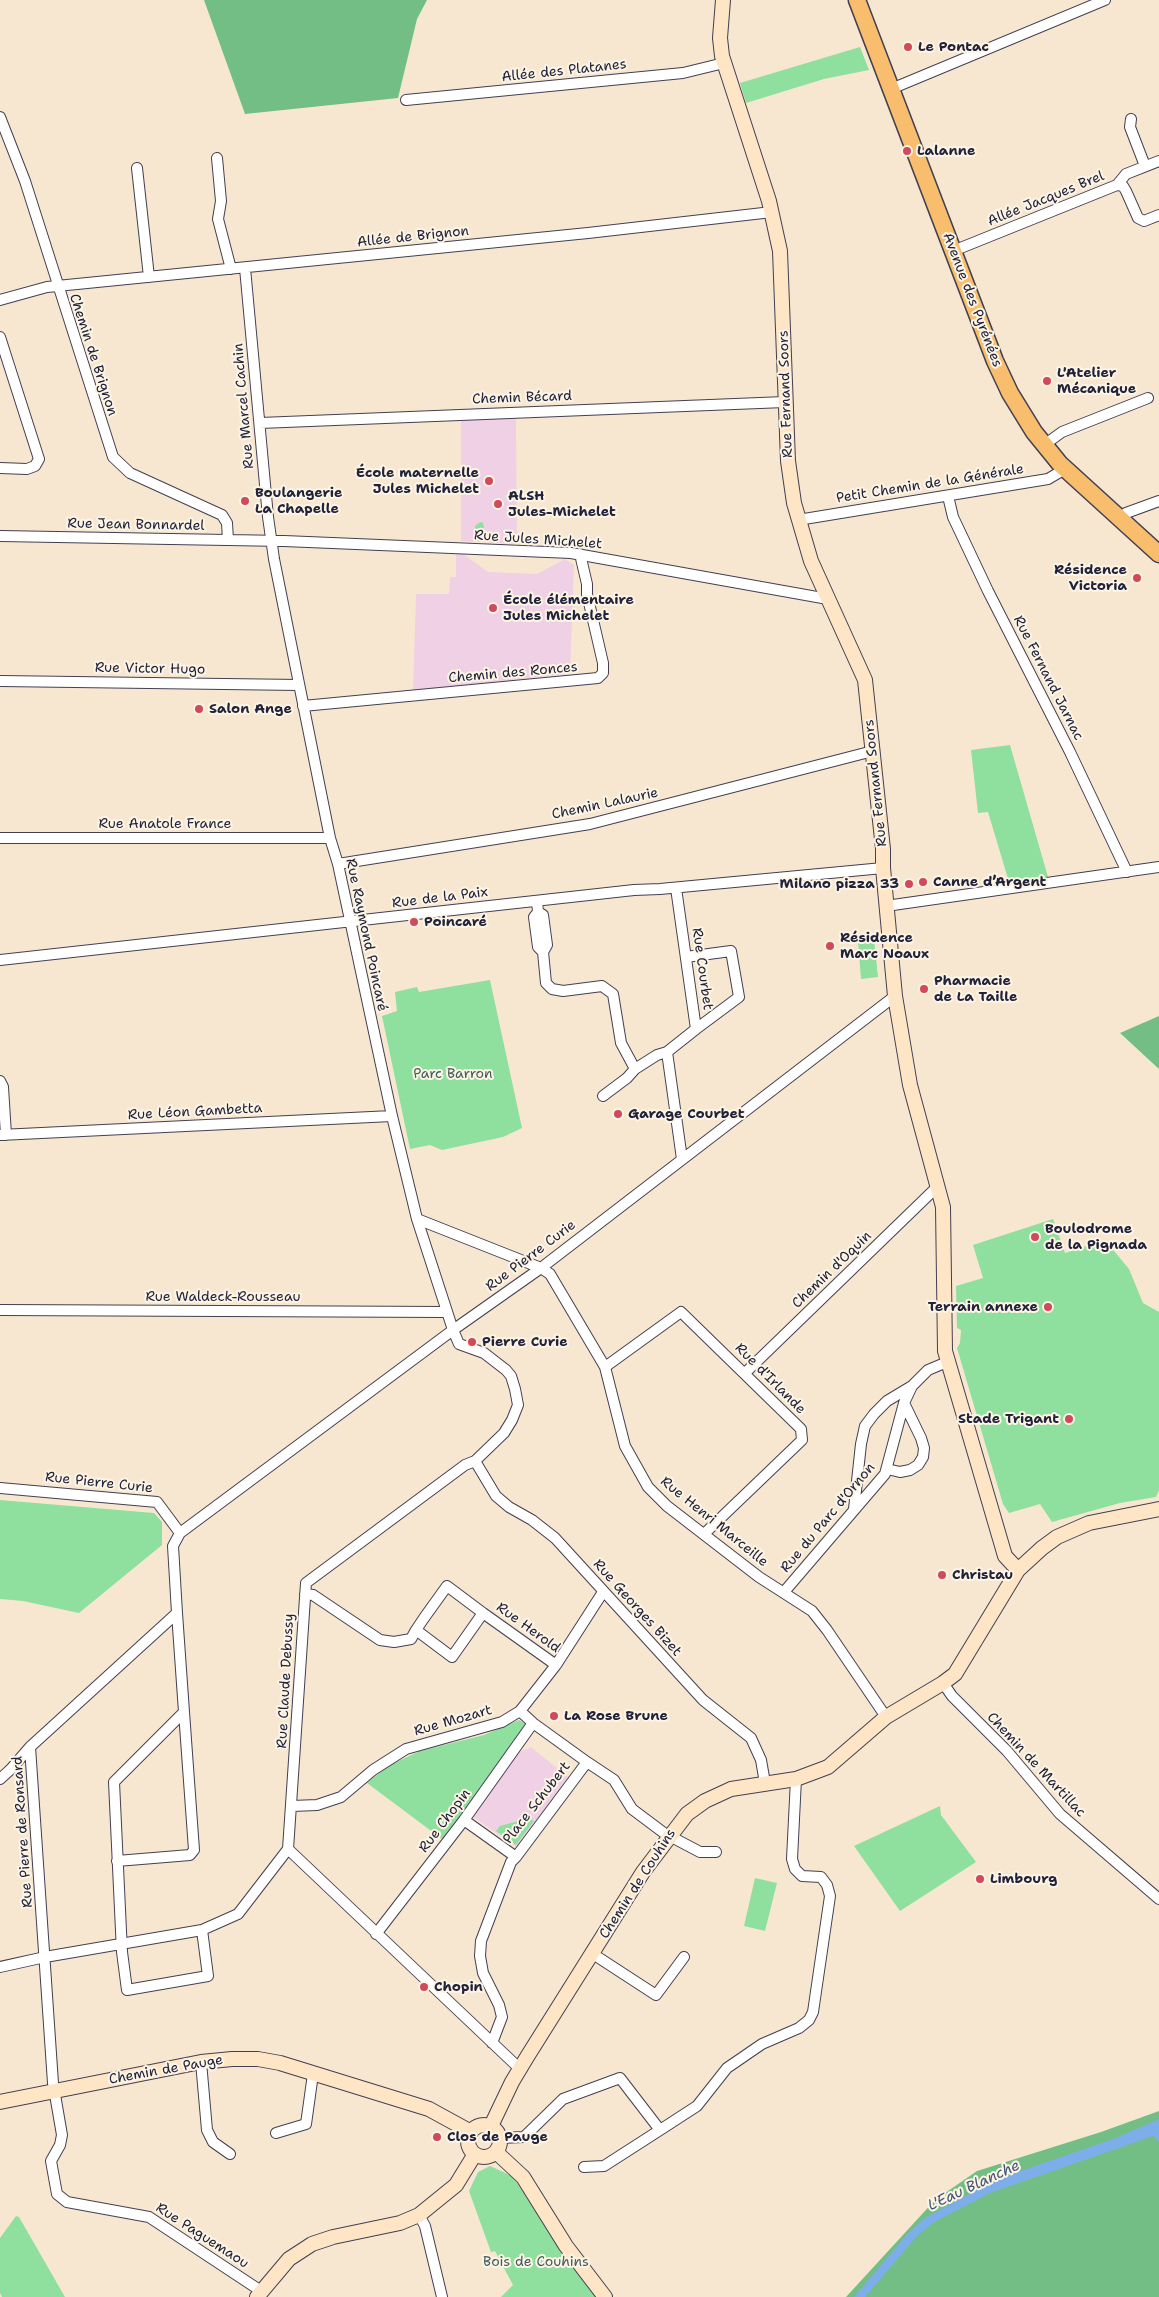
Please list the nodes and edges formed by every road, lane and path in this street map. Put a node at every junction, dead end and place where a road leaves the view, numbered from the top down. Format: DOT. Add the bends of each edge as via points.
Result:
graph roads {
  1 [pos="723,0"];
  2 [pos="857,0"];
  3 [pos="1106,0"];
  4 [pos="724,63"];
  5 [pos="891,89"];
  6 [pos="406,100"];
  7 [pos="0,117"];
  8 [pos="1131,119"];
  9 [pos="11,142"];
  10 [pos="0,143"];
  11 [pos="217,158"];
  12 [pos="1159,161"];
  13 [pos="1145,166"];
  14 [pos="137,168"];
  15 [pos="1117,185"];
  16 [pos="772,212"];
  17 [pos="1159,215"];
  18 [pos="953,251"];
  19 [pos="245,268"];
  20 [pos="232,269"];
  21 [pos="149,277"];
  22 [pos="57,286"];
  23 [pos="0,300"];
  24 [pos="0,336"];
  25 [pos="1148,398"];
  26 [pos="785,402"];
  27 [pos="260,423"];
  28 [pos="1044,445"];
  29 [pos="0,468"];
  30 [pos="1065,469"];
  31 [pos="948,496"];
  32 [pos="1159,502"];
  33 [pos="1119,518"];
  34 [pos="798,520"];
  35 [pos="0,536"];
  36 [pos="228,540"];
  37 [pos="272,541"];
  38 [pos="580,554"];
  39 [pos="1159,554"];
  40 [pos="828,599"];
  41 [pos="0,680"];
  42 [pos="299,685"];
  43 [pos="303,706"];
  44 [pos="873,751"];
  45 [pos="0,838"];
  46 [pos="330,838"];
  47 [pos="338,864"];
  48 [pos="1159,867"];
  49 [pos="883,868"];
  50 [pos="1127,872"];
  51 [pos="676,888"];
  52 [pos="537,901"];
  53 [pos="886,906"];
  54 [pos="350,923"];
  55 [pos="686,957"];
  56 [pos="0,960"];
  57 [pos="895,996"];
  58 [pos="696,1029"];
  59 [pos="667,1052"];
  60 [pos="634,1069"];
  61 [pos="0,1082"];
  62 [pos="603,1096"];
  63 [pos="392,1116"];
  64 [pos="3,1135"];
  65 [pos="682,1159"];
  66 [pos="938,1186"];
  67 [pos="417,1219"];
  68 [pos="541,1268"];
  69 [pos="0,1310"];
  70 [pos="446,1312"];
  71 [pos="453,1330"];
  72 [pos="947,1362"];
  73 [pos="605,1367"];
  74 [pos="745,1373"];
  75 [pos="912,1386"];
  76 [pos="904,1403"];
  77 [pos="475,1460"];
  78 [pos="887,1469"];
  79 [pos="0,1488"];
  80 [pos="854,1509"];
  81 [pos="1159,1509"];
  82 [pos="180,1533"];
  83 [pos="704,1534"];
  84 [pos="1018,1570"];
  85 [pos="603,1592"];
  86 [pos="784,1592"];
  87 [pos="305,1594"];
  88 [pos="177,1612"];
  89 [pos="484,1613"];
  90 [pos="416,1630"];
  91 [pos="556,1665"];
  92 [pos="943,1683"];
  93 [pos="520,1711"];
  94 [pos="184,1712"];
  95 [pos="886,1717"];
  96 [pos="533,1723"];
  97 [pos="30,1747"];
  98 [pos="587,1762"];
  99 [pos="0,1779"];
  100 [pos="796,1779"];
  101 [pos="765,1783"];
  102 [pos="292,1806"];
  103 [pos="464,1820"];
  104 [pos="670,1835"];
  105 [pos="288,1850"];
  106 [pos="716,1852"];
  107 [pos="516,1857"];
  108 [pos="117,1861"];
  109 [pos="1159,1899"];
  110 [pos="202,1930"];
  111 [pos="376,1934"];
  112 [pos="122,1943"];
  113 [pos="593,1954"];
  114 [pos="45,1956"];
  115 [pos="684,1957"];
  116 [pos="0,1967"];
  117 [pos="492,2043"];
  118 [pos="201,2062"];
  119 [pos="520,2069"];
  120 [pos="314,2074"];
  121 [pos="54,2090"];
  122 [pos="0,2102"];
  123 [pos="491,2126"];
  124 [pos="660,2130"];
  125 [pos="471,2132"];
  126 [pos="276,2133"];
  127 [pos="500,2138"];
  128 [pos="496,2152"];
  129 [pos="230,2154"];
  130 [pos="475,2154"];
  131 [pos="584,2167"];
  132 [pos="419,2215"];
  133 [pos="259,2294"];
  134 [pos="442,2297"];
  135 [pos="605,2297"];
  1 -- 4 [label="street, Rue Fernand Soors" via="720,38"];
  2 -- 5 [label="main road, Avenue des Pyrénées"];
  3 -- 5 [label="street"];
  4 -- 6 [label="street, Allée des Platanes" via="683,72"];
  4 -- 16 [label="street, Rue Fernand Soors"];
  5 -- 18 [label="main road, Avenue des Pyrénées"];
  7 -- 9 [label="street, Chemin de Brignon"];
  8 -- 13 [label="street" via="1130,127"];
  9 -- 10 [label="street"];
  9 -- 22 [label="street, Chemin de Brignon"];
  11 -- 20 [label="street" via="218,219"];
  12 -- 13 [label="street"];
  13 -- 15 [label="street" via="1126,174"];
  14 -- 21 [label="street"];
  15 -- 17 [label="street, Allée Jacques Brel" via="1126,190 1138,218 1144,221"];
  15 -- 18 [label="street, Allée Jacques Brel"];
  16 -- 19 [label="street, Allée de Brignon"];
  16 -- 26 [label="street, Rue Fernand Soors" via="782,265"];
  18 -- 28 [label="main road, Avenue des Pyrénées" via="1001,376"];
  19 -- 20 [label="street, Allée de Brignon"];
  19 -- 27 [label="street, Rue Marcel Cachin"];
  20 -- 21 [label="street, Allée de Brignon"];
  21 -- 22 [label="street, Allée de Brignon"];
  22 -- 23 [label="street, Allée de Brignon"];
  22 -- 36 [label="street, Chemin de Brignon" via="113,457 130,474 222,515 227,523"];
  24 -- 29 [label="street" via="39,458 34,466 27,469"];
  25 -- 28 [label="street" via="1062,432"];
  26 -- 27 [label="street, Chemin Bécard"];
  26 -- 34 [label="street, Rue Fernand Soors" via="788,470"];
  27 -- 37 [label="street, Rue Marcel Cachin"];
  28 -- 30 [label="main road, Avenue des Pyrénées"];
  30 -- 31 [label="street, Petit Chemin de la Générale" via="1048,479"];
  30 -- 33 [label="main road, Avenue des Pyrénées"];
  31 -- 34 [label="street, Petit Chemin de la Générale"];
  31 -- 50 [label="street, Rue Fernand Jarnac" via="953,517 988,591"];
  32 -- 33 [label="street" via="1126,512"];
  33 -- 39 [label="main road, Avenue des Pyrénées"];
  34 -- 40 [label="street, Rue Fernand Soors"];
  35 -- 36 [label="street, Rue Jean Bonnardel"];
  36 -- 37 [label="street, Rue Jean Bonnardel"];
  37 -- 38 [label="street, Rue Jules Michelet"];
  37 -- 42 [label="street, Rue Raymond Poincaré"];
  38 -- 40 [label="street, Rue Jules Michelet"];
  38 -- 43 [label="street, Chemin des Ronces" via="604,663 603,673 598,678"];
  40 -- 44 [label="street, Rue Fernand Soors" via="864,674"];
  41 -- 42 [label="street, Rue Victor Hugo"];
  42 -- 43 [label="street, Rue Raymond Poincaré"];
  43 -- 46 [label="street, Rue Raymond Poincaré"];
  44 -- 47 [label="street, Chemin Lalaurie" via="590,824"];
  44 -- 49 [label="street, Rue Fernand Soors"];
  45 -- 46 [label="street, Rue Anatole France"];
  46 -- 47 [label="street, Rue Raymond Poincaré"];
  47 -- 54 [label="street, Rue Raymond Poincaré"];
  48 -- 50 [label="street"];
  49 -- 51 [label="street, Rue de la Paix"];
  49 -- 53 [label="street, Rue Fernand Soors"];
  50 -- 53 [label="street"];
  51 -- 52 [label="street, Rue de la Paix"];
  51 -- 55 [label="street, Rue Courbet"];
  52 -- 54 [label="street, Rue de la Paix"];
  52 -- 60 [label="street" via="538,912 543,915 547,945 543,952 546,982 552,989 563,991 602,986 613,994 621,1043"];
  53 -- 57 [label="street, Rue Fernand Soors"];
  54 -- 56 [label="street, Rue de la Paix"];
  54 -- 63 [label="street, Rue Raymond Poincaré"];
  55 -- 58 [label="street, Rue Courbet"];
  55 -- 58 [label="street" via="731,951 739,997"];
  57 -- 65 [label="street, Rue Pierre Curie"];
  57 -- 66 [label="street, Rue Fernand Soors" via="910,1084"];
  58 -- 59 [label="street, Rue Courbet"];
  59 -- 60 [label="street, Rue Courbet"];
  59 -- 65 [label="street"];
  60 -- 62 [label="street, Rue Courbet"];
  61 -- 64 [label="street" via="3,1087"];
  63 -- 64 [label="street, Rue Léon Gambetta"];
  63 -- 67 [label="street, Rue Raymond Poincaré"];
  65 -- 68 [label="street, Rue Pierre Curie"];
  66 -- 72 [label="street, Rue Fernand Soors" via="943,1212 943,1332"];
  66 -- 74 [label="street, Chemin d'Oquin"];
  67 -- 68 [label="street"];
  67 -- 70 [label="street, Rue Raymond Poincaré"];
  68 -- 71 [label="street, Rue Pierre Curie"];
  68 -- 73 [label="street, Rue Henri Marceille" via="550,1274"];
  69 -- 70 [label="street, Rue Waldeck-Rousseau"];
  70 -- 71 [label="street, Rue Raymond Poincaré"];
  71 -- 77 [label="street, Rue Claude Debussy" via="459,1344 484,1353 499,1363 511,1376 516,1389 518,1405 512,1420 504,1433"];
  71 -- 82 [label="street, Rue Pierre Curie"];
  72 -- 75 [label="street, Rue du Parc d'Ornon" via="928,1370"];
  72 -- 84 [label="street, Rue Fernand Soors" via="1005,1556"];
  73 -- 74 [label="street, Rue d'Irlande" via="681,1312"];
  73 -- 83 [label="street, Rue Henri Marceille" via="625,1446 636,1467 648,1487 667,1506"];
  74 -- 83 [label="street, Rue d'Irlande" via="801,1429 802,1440"];
  75 -- 76 [label="street, Rue du Parc d'Ornon"];
  75 -- 80 [label="street" via="887,1401 865,1426"];
  76 -- 78 [label="street, Rue du Parc d'Ornon"];
  76 -- 78 [label="street" via="922,1438 923,1456 910,1470"];
  77 -- 85 [label="street, Rue Georges Bizet" via="496,1496 549,1533"];
  77 -- 87 [label="street, Rue Claude Debussy" via="311,1578 306,1583"];
  78 -- 80 [label="street, Rue du Parc d'Ornon"];
  79 -- 82 [label="street, Rue Pierre Curie" via="157,1502"];
  80 -- 86 [label="street, Rue du Parc d'Ornon"];
  81 -- 84 [label="street, Chemin de Couhins" via="1089,1523 1072,1530 1042,1548"];
  82 -- 88 [label="street, Rue Pierre Curie" via="173,1546"];
  83 -- 86 [label="street, Rue Henri Marceille" via="759,1577"];
  84 -- 92 [label="street, Chemin de Couhins" via="965,1660"];
  85 -- 91 [label="street, Rue Mozart"];
  85 -- 101 [label="street, Rue Georges Bizet" via="703,1700 751,1738 762,1760"];
  86 -- 95 [label="street, Rue Henri Marceille" via="818,1618"];
  87 -- 90 [label="street" via="314,1596 380,1640 394,1642 412,1638"];
  87 -- 102 [label="street, Rue Claude Debussy"];
  88 -- 94 [label="street"];
  88 -- 97 [label="street, Rue Pierre de Ronsard"];
  89 -- 90 [label="street" via="452,1657"];
  89 -- 90 [label="street, Rue Herold" via="447,1586"];
  89 -- 91 [label="street, Rue Herold"];
  91 -- 93 [label="street, Rue Mozart"];
  92 -- 95 [label="street, Chemin de Couhins"];
  92 -- 109 [label="street, Chemin de Martillac" via="1060,1814"];
  93 -- 96 [label="street, Place Schubert"];
  93 -- 102 [label="street, Rue Mozart" via="502,1722 406,1748 341,1797 317,1805"];
  94 -- 108 [label="street" via="114,1782"];
  94 -- 108 [label="street" via="194,1850 190,1855"];
  95 -- 100 [label="street, Chemin de Couhins" via="832,1764"];
  96 -- 98 [label="street, Place Schubert"];
  96 -- 103 [label="street, Rue Chopin"];
  97 -- 99 [label="street"];
  97 -- 114 [label="street, Rue Pierre de Ronsard"];
  98 -- 104 [label="street" via="614,1780 632,1809"];
  98 -- 107 [label="street, Place Schubert"];
  100 -- 101 [label="street, Chemin de Couhins"];
  100 -- 124 [label="street" via="794,1869 802,1876 821,1877 830,1896 813,2012 799,2028 762,2044 726,2068 697,2106"];
  101 -- 104 [label="street, Chemin de Couhins" via="731,1789 705,1801 687,1814"];
  102 -- 105 [label="street, Rue Claude Debussy"];
  103 -- 107 [label="street, Place Schubert"];
  103 -- 111 [label="street, Rue Chopin"];
  104 -- 106 [label="street" via="700,1852"];
  104 -- 113 [label="street, Chemin de Couhins" via="643,1872"];
  105 -- 110 [label="street" via="238,1914"];
  105 -- 111 [label="street"];
  107 -- 117 [label="street" via="511,1862 482,1941 480,1956 483,1973 500,2004 502,2017"];
  108 -- 112 [label="street"];
  110 -- 112 [label="street"];
  110 -- 112 [label="street" via="208,1976 127,1990"];
  111 -- 117 [label="street"];
  112 -- 114 [label="street"];
  113 -- 115 [label="street" via="656,1994"];
  113 -- 119 [label="street, Chemin de Couhins"];
  114 -- 116 [label="street"];
  114 -- 121 [label="street, Rue Pierre de Ronsard"];
  117 -- 119 [label="street"];
  118 -- 120 [label="street, Chemin de Pauge" via="258,2059"];
  118 -- 121 [label="street, Chemin de Pauge"];
  118 -- 129 [label="street" via="207,2130 213,2142"];
  119 -- 123 [label="street, Chemin de Couhins"];
  120 -- 125 [label="street, Chemin de Pauge" via="429,2109"];
  120 -- 126 [label="street" via="306,2124"];
  121 -- 122 [label="street, Chemin de Pauge"];
  121 -- 133 [label="street, Rue Paguemaou" via="62,2135 51,2163 56,2190 62,2199 149,2217"];
  123 -- 125 [label="street" via="480,2126"];
  123 -- 127 [label="street"];
  124 -- 127 [label="street" via="620,2078 563,2099 524,2137"];
  124 -- 131 [label="street" via="604,2166"];
  125 -- 130 [label="street" via="469,2143"];
  127 -- 128 [label="street"];
  128 -- 130 [label="street" via="487,2157"];
  128 -- 135 [label="street" via="523,2177 566,2246"];
  130 -- 132 [label="street" via="456,2185"];
  132 -- 133 [label="street" via="400,2224 312,2244 289,2259"];
  132 -- 134 [label="street" via="425,2226"];
}
